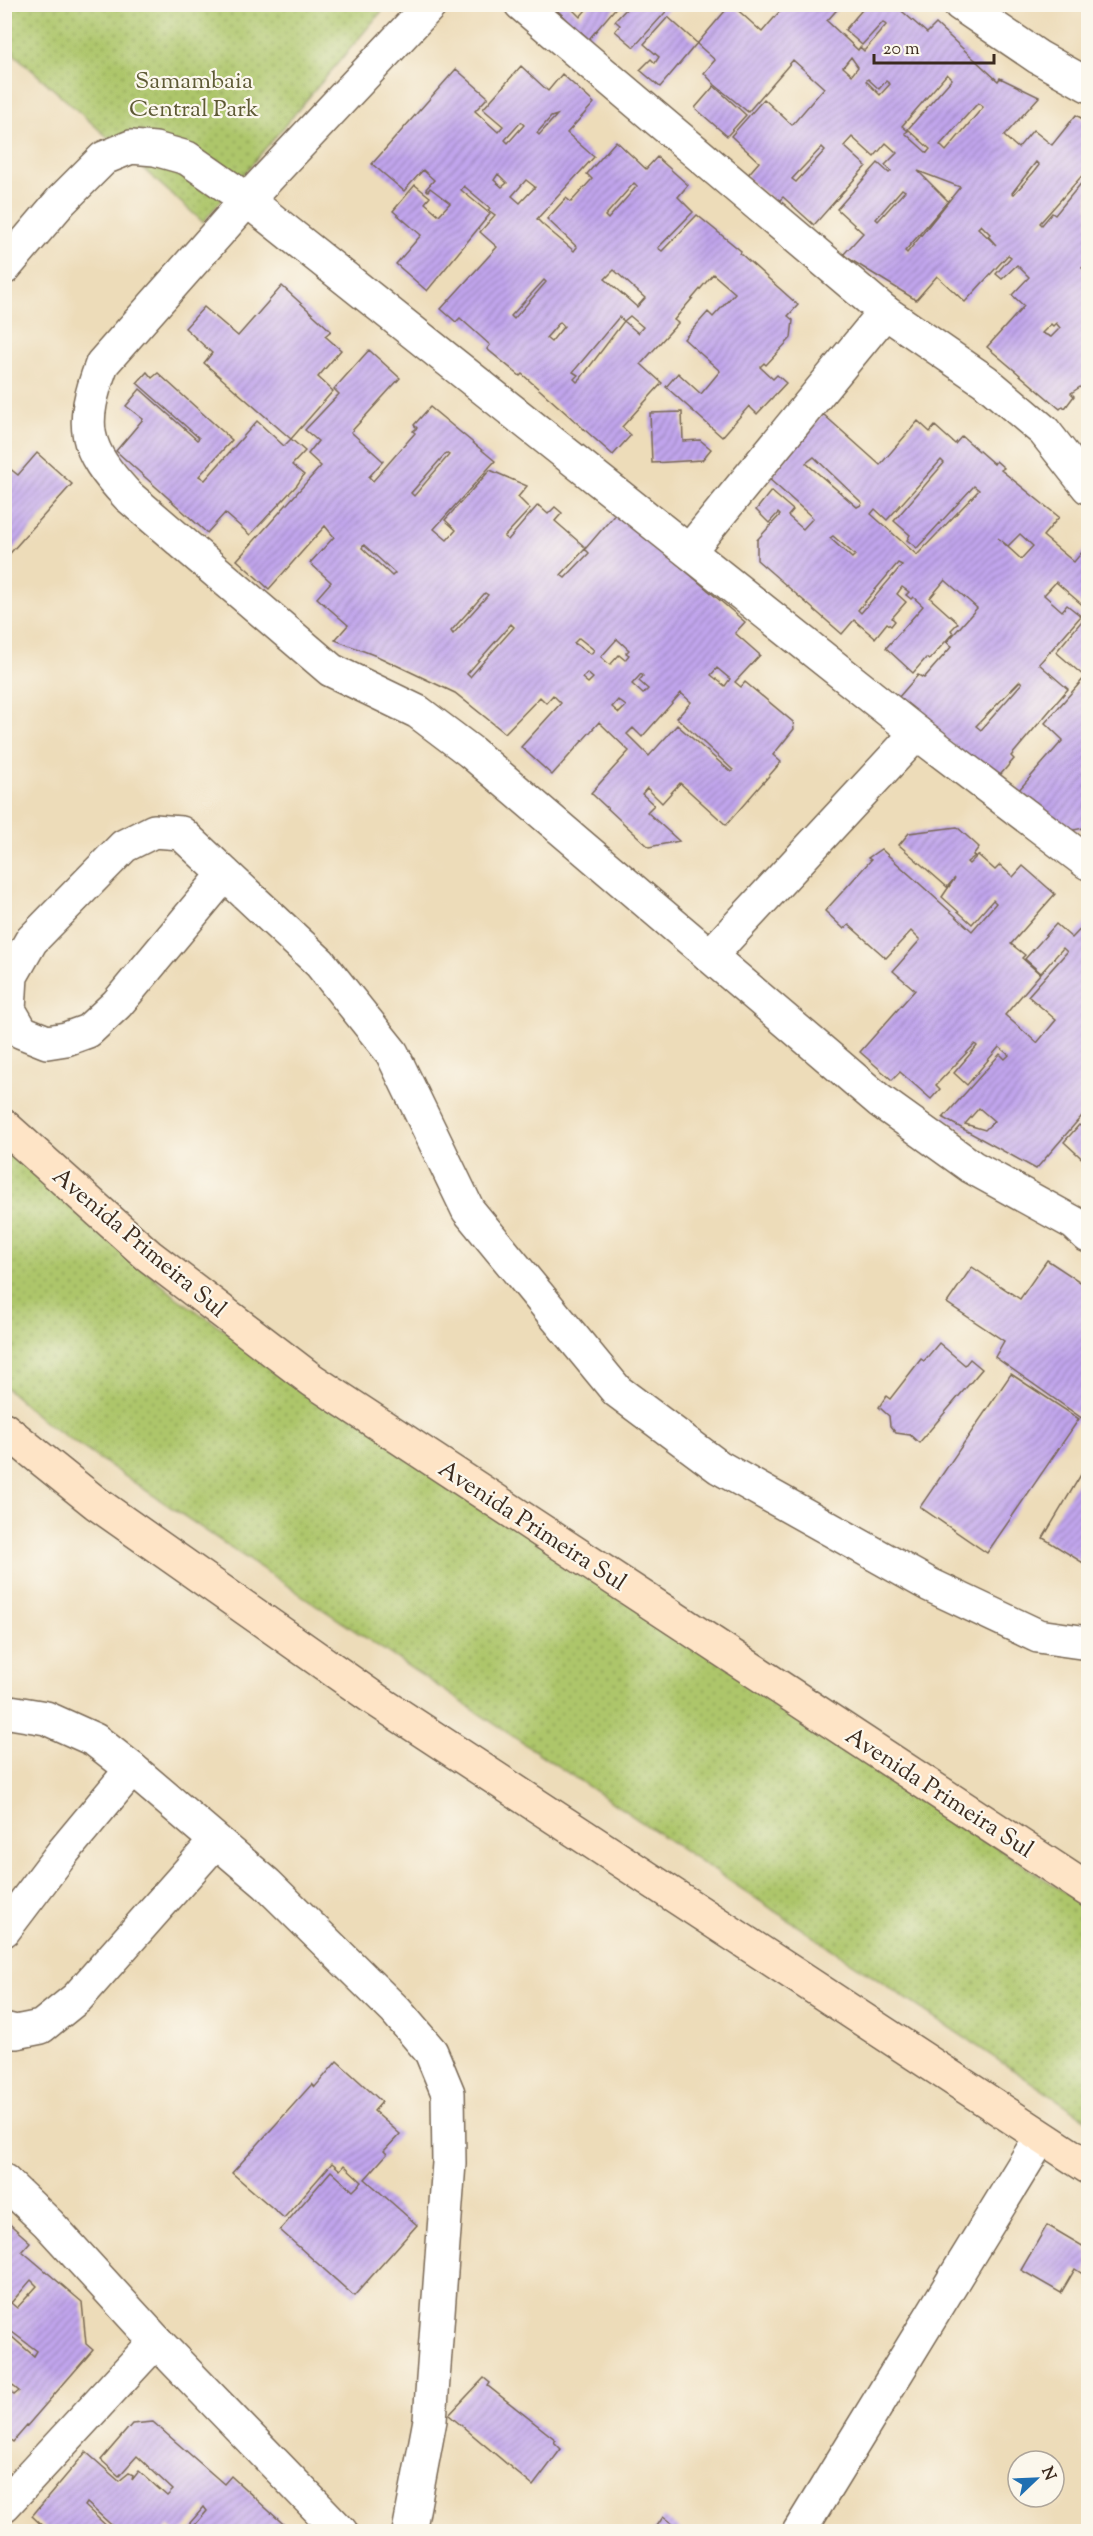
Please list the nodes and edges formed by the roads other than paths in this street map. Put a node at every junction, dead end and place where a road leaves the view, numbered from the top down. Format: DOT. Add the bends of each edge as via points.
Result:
graph roads {
  1 [pos="430,4"];
  2 [pos="521,4"];
  3 [pos="960,4"];
  4 [pos="1089,85"];
  5 [pos="247,200"];
  6 [pos="4,268"];
  7 [pos="885,312"];
  8 [pos="1084,469"];
  9 [pos="689,551"];
  10 [pos="917,733"];
  11 [pos="1089,863"];
  12 [pos="225,874"];
  13 [pos="710,956"];
  14 [pos="4,1126"];
  15 [pos="1089,1236"];
  16 [pos="4,1428"];
  17 [pos="1089,1643"];
  18 [pos="4,1711"];
  19 [pos="132,1769"];
  20 [pos="215,1842"];
  21 [pos="1089,1890"];
  22 [pos="4,1930"];
  23 [pos="4,2029"];
  24 [pos="1041,2137"];
  25 [pos="1089,2168"];
  26 [pos="4,2181"];
  27 [pos="156,2341"];
  28 [pos="4,2505"];
  29 [pos="341,2532"];
  30 [pos="409,2532"];
  31 [pos="799,2532"];
  1 -- 5 [label="street"];
  2 -- 7 [label="street"];
  3 -- 4 [label="street" via="1038,57"];
  5 -- 6 [label="street" via="187,158 131,147 104,158"];
  5 -- 9 [label="street"];
  5 -- 13 [label="street" via="102,364 92,390 88,419 92,447 103,469 128,496 332,670 418,712 471,752"];
  7 -- 8 [label="street" via="985,381"];
  7 -- 9 [label="street"];
  9 -- 10 [label="street"];
  10 -- 11 [label="street"];
  10 -- 13 [label="street"];
  12 -- 12 [label="street" via="117,1004 88,1031 47,1041 22,1032 9,1010 11,976 32,941 124,846 154,831 181,833"];
  12 -- 17 [label="street" via="320,963 392,1053 468,1210 617,1390 719,1467 930,1585 1038,1636"];
  13 -- 15 [label="street" via="880,1101 972,1167 1074,1223"];
  14 -- 21 [label="main road, Avenida Primeira Sul" via="148,1256 312,1380"];
  16 -- 24 [label="main road" via="96,1503 376,1700"];
  18 -- 19 [label="street" via="46,1718 95,1740"];
  19 -- 20 [label="street"];
  19 -- 22 [label="street"];
  20 -- 23 [label="street" via="77,1998 41,2027 16,2032"];
  20 -- 30 [label="street" via="267,1884 396,2011 431,2052 448,2093 449,2163 430,2420"];
  24 -- 25 [label="main road"];
  24 -- 31 [label="street"];
  26 -- 27 [label="street"];
  27 -- 28 [label="street"];
  27 -- 29 [label="street"];
}
